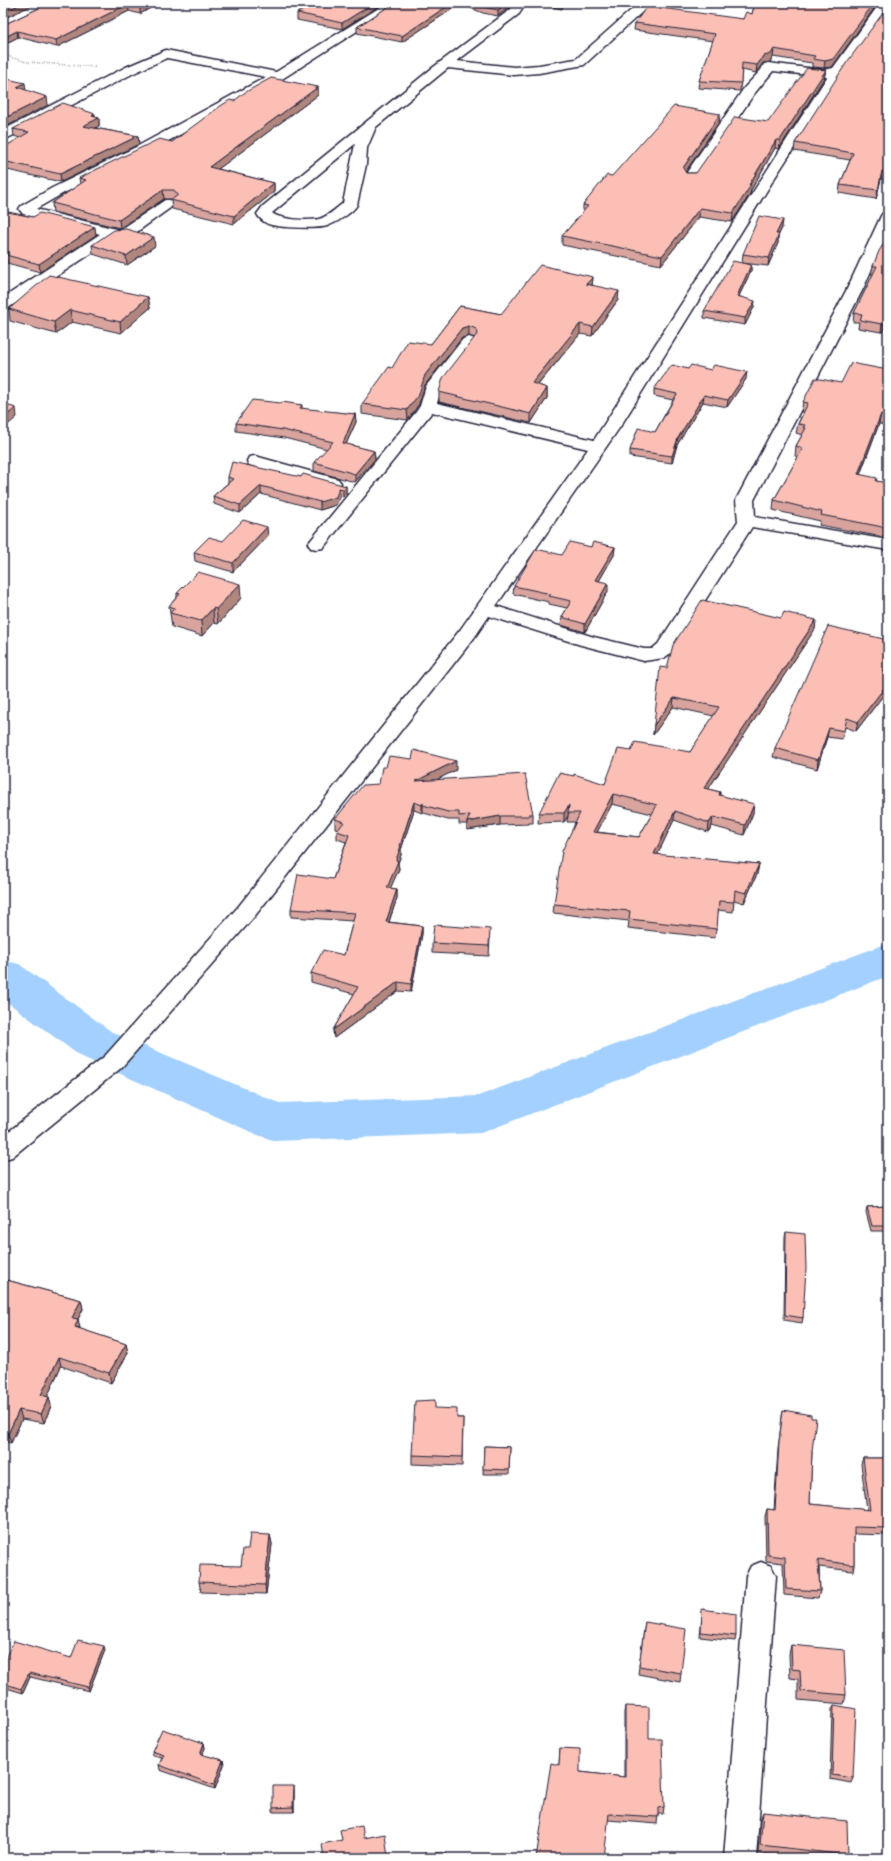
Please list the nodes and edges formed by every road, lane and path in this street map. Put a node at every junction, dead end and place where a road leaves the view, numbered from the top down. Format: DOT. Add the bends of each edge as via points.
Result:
graph roads {
  1 [pos="395,3"];
  2 [pos="518,3"];
  3 [pos="646,3"];
  4 [pos="886,3"];
  5 [pos="3,55"];
  6 [pos="446,64"];
  7 [pos="130,70"];
  8 [pos="837,71"];
  9 [pos="278,76"];
  10 [pos="371,124"];
  11 [pos="3,135"];
  12 [pos="690,178"];
  13 [pos="170,203"];
  14 [pos="888,216"];
  15 [pos="112,233"];
  16 [pos="3,305"];
  17 [pos="468,342"];
  18 [pos="428,406"];
  19 [pos="598,446"];
  20 [pos="255,461"];
  21 [pos="360,491"];
  22 [pos="747,521"];
  23 [pos="317,544"];
  24 [pos="888,545"];
  25 [pos="484,608"];
  26 [pos="3,1150"];
  27 [pos="761,1576"];
  28 [pos="740,1858"];
  1 -- 9 [label="street"];
  2 -- 6 [label="street" via="515,12"];
  3 -- 6 [label="street" via="580,62 514,71"];
  4 -- 8 [label="street"];
  5 -- 7 [label="path" via="27,62"];
  6 -- 10 [label="street"];
  7 -- 9 [label="street" via="166,54"];
  7 -- 11 [label="street"];
  8 -- 12 [label="street" via="824,74 768,67"];
  8 -- 19 [label="street" via="656,354 612,428"];
  9 -- 15 [label="street" via="26,209 28,212"];
  10 -- 10 [label="street" via="360,148 350,205 323,223 289,223 274,220 264,214"];
  13 -- 15 [label="street" via="129,231 122,234"];
  14 -- 22 [label="street" via="856,287 745,500"];
  15 -- 16 [label="street"];
  17 -- 18 [label="street" via="434,386"];
  18 -- 19 [label="street"];
  18 -- 21 [label="street"];
  19 -- 25 [label="street"];
  20 -- 21 [label="street"];
  21 -- 23 [label="street"];
  22 -- 24 [label="street"];
  22 -- 25 [label="street" via="665,648 657,654 644,655 588,641"];
  25 -- 26 [label="street" via="467,634 246,912 113,1062"];
  27 -- 28 [label="street"];
}
